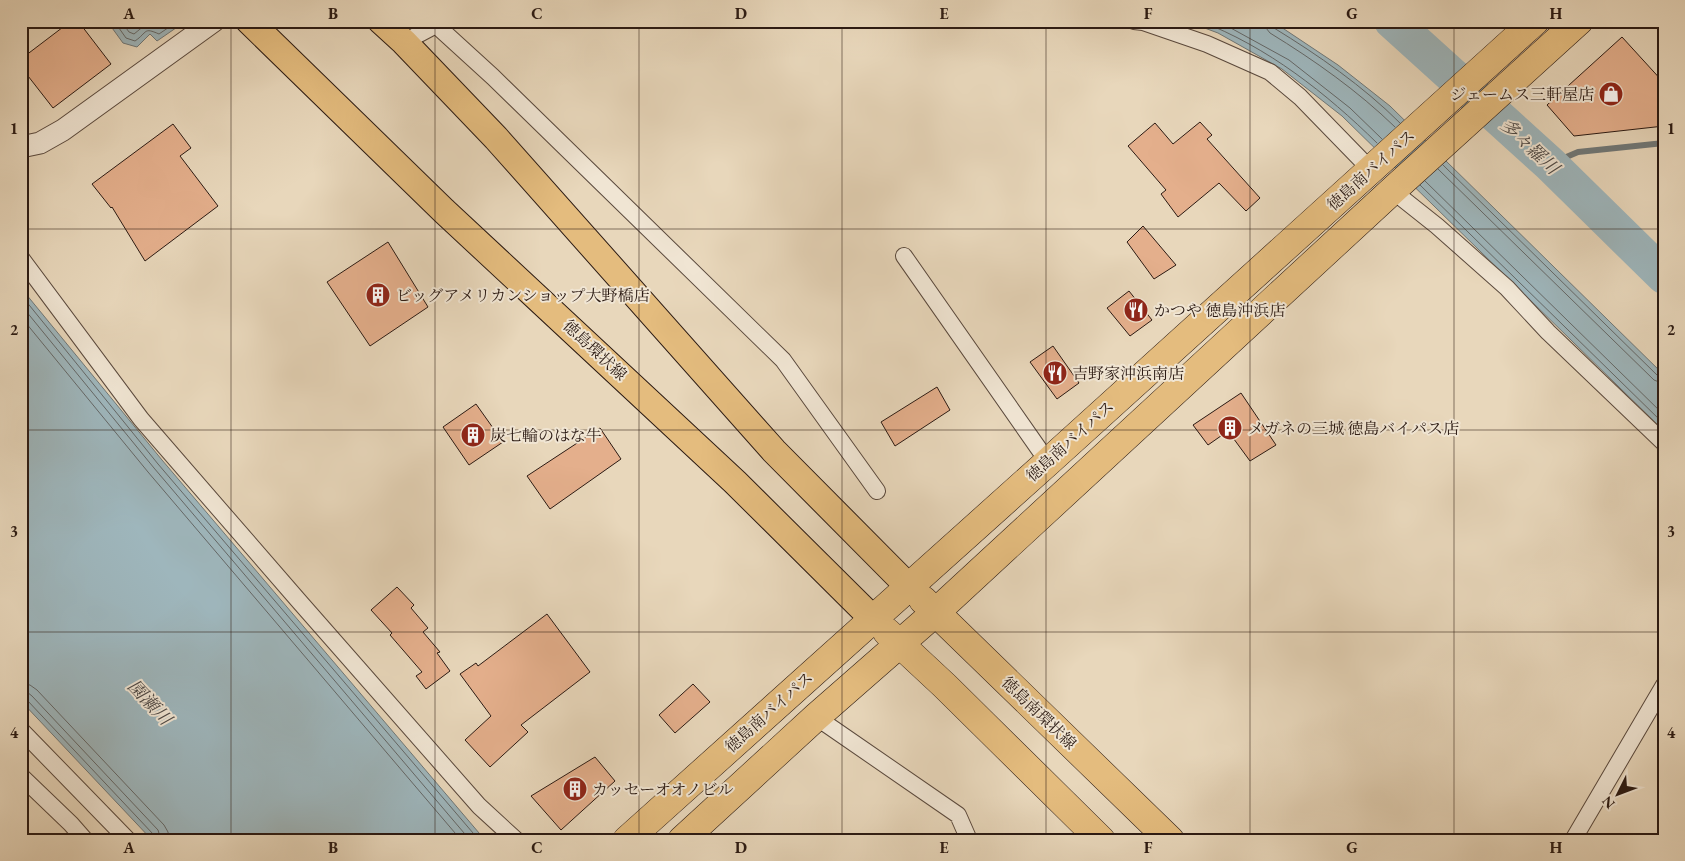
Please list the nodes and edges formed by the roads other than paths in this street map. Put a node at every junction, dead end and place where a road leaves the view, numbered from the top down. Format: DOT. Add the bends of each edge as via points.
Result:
graph roads {
  1 [pos="214,21"];
  2 [pos="249,21"];
  3 [pos="381,21"];
  4 [pos="1134,21"];
  5 [pos="1534,21"];
  6 [pos="1579,21"];
  7 [pos="404,42"];
  8 [pos="21,147"];
  9 [pos="1375,166"];
  10 [pos="1396,187"];
  11 [pos="904,256"];
  12 [pos="21,258"];
  13 [pos="1664,443"];
  14 [pos="1048,462"];
  15 [pos="877,491"];
  16 [pos="908,586"];
  17 [pos="936,612"];
  18 [pos="872,618"];
  19 [pos="900,644"];
  20 [pos="1664,685"];
  21 [pos="816,717"];
  22 [pos="21,730"];
  23 [pos="21,776"];
  24 [pos="85,840"];
  25 [pos="128,840"];
  26 [pos="516,840"];
  27 [pos="627,840"];
  28 [pos="682,840"];
  29 [pos="969,840"];
  30 [pos="1101,840"];
  31 [pos="1170,840"];
  32 [pos="1573,840"];
  1 -- 8 [label="street" via="63,130 40,144"];
  2 -- 18 [label="main road, 徳島環状線" via="444,211 735,482"];
  3 -- 7 [label="main road"];
  4 -- 9 [label="street" via="1207,44 1270,72"];
  5 -- 9 [label="highway, 徳島南バイパス"];
  6 -- 10 [label="highway, 徳島南バイパス"];
  7 -- 15 [label="street" via="436,25 494,77 783,360"];
  7 -- 16 [label="main road" via="496,138 774,451"];
  9 -- 14 [label="highway, 徳島南バイパス"];
  10 -- 13 [label="street" via="1403,199 1507,288 1548,332"];
  10 -- 17 [label="highway, 徳島南バイパス"];
  11 -- 14 [label="street"];
  12 -- 26 [label="street" via="141,419 479,806"];
  14 -- 16 [label="highway, 徳島南バイパス"];
  16 -- 17 [label="highway, 徳島南環状線"];
  16 -- 18 [label="highway, 徳島南バイパス"];
  17 -- 19 [label="highway, 徳島南バイパス"];
  17 -- 31 [label="highway, 徳島南環状線"];
  18 -- 19 [label="highway"];
  18 -- 27 [label="highway, 徳島南バイパス"];
  19 -- 21 [label="highway, 徳島南バイパス"];
  19 -- 30 [label="highway"];
  20 -- 32 [label="street"];
  21 -- 28 [label="highway, 徳島南バイパス"];
  21 -- 29 [label="street" via="958,815"];
  22 -- 25 [label="street"];
  23 -- 24 [label="street"];
}
